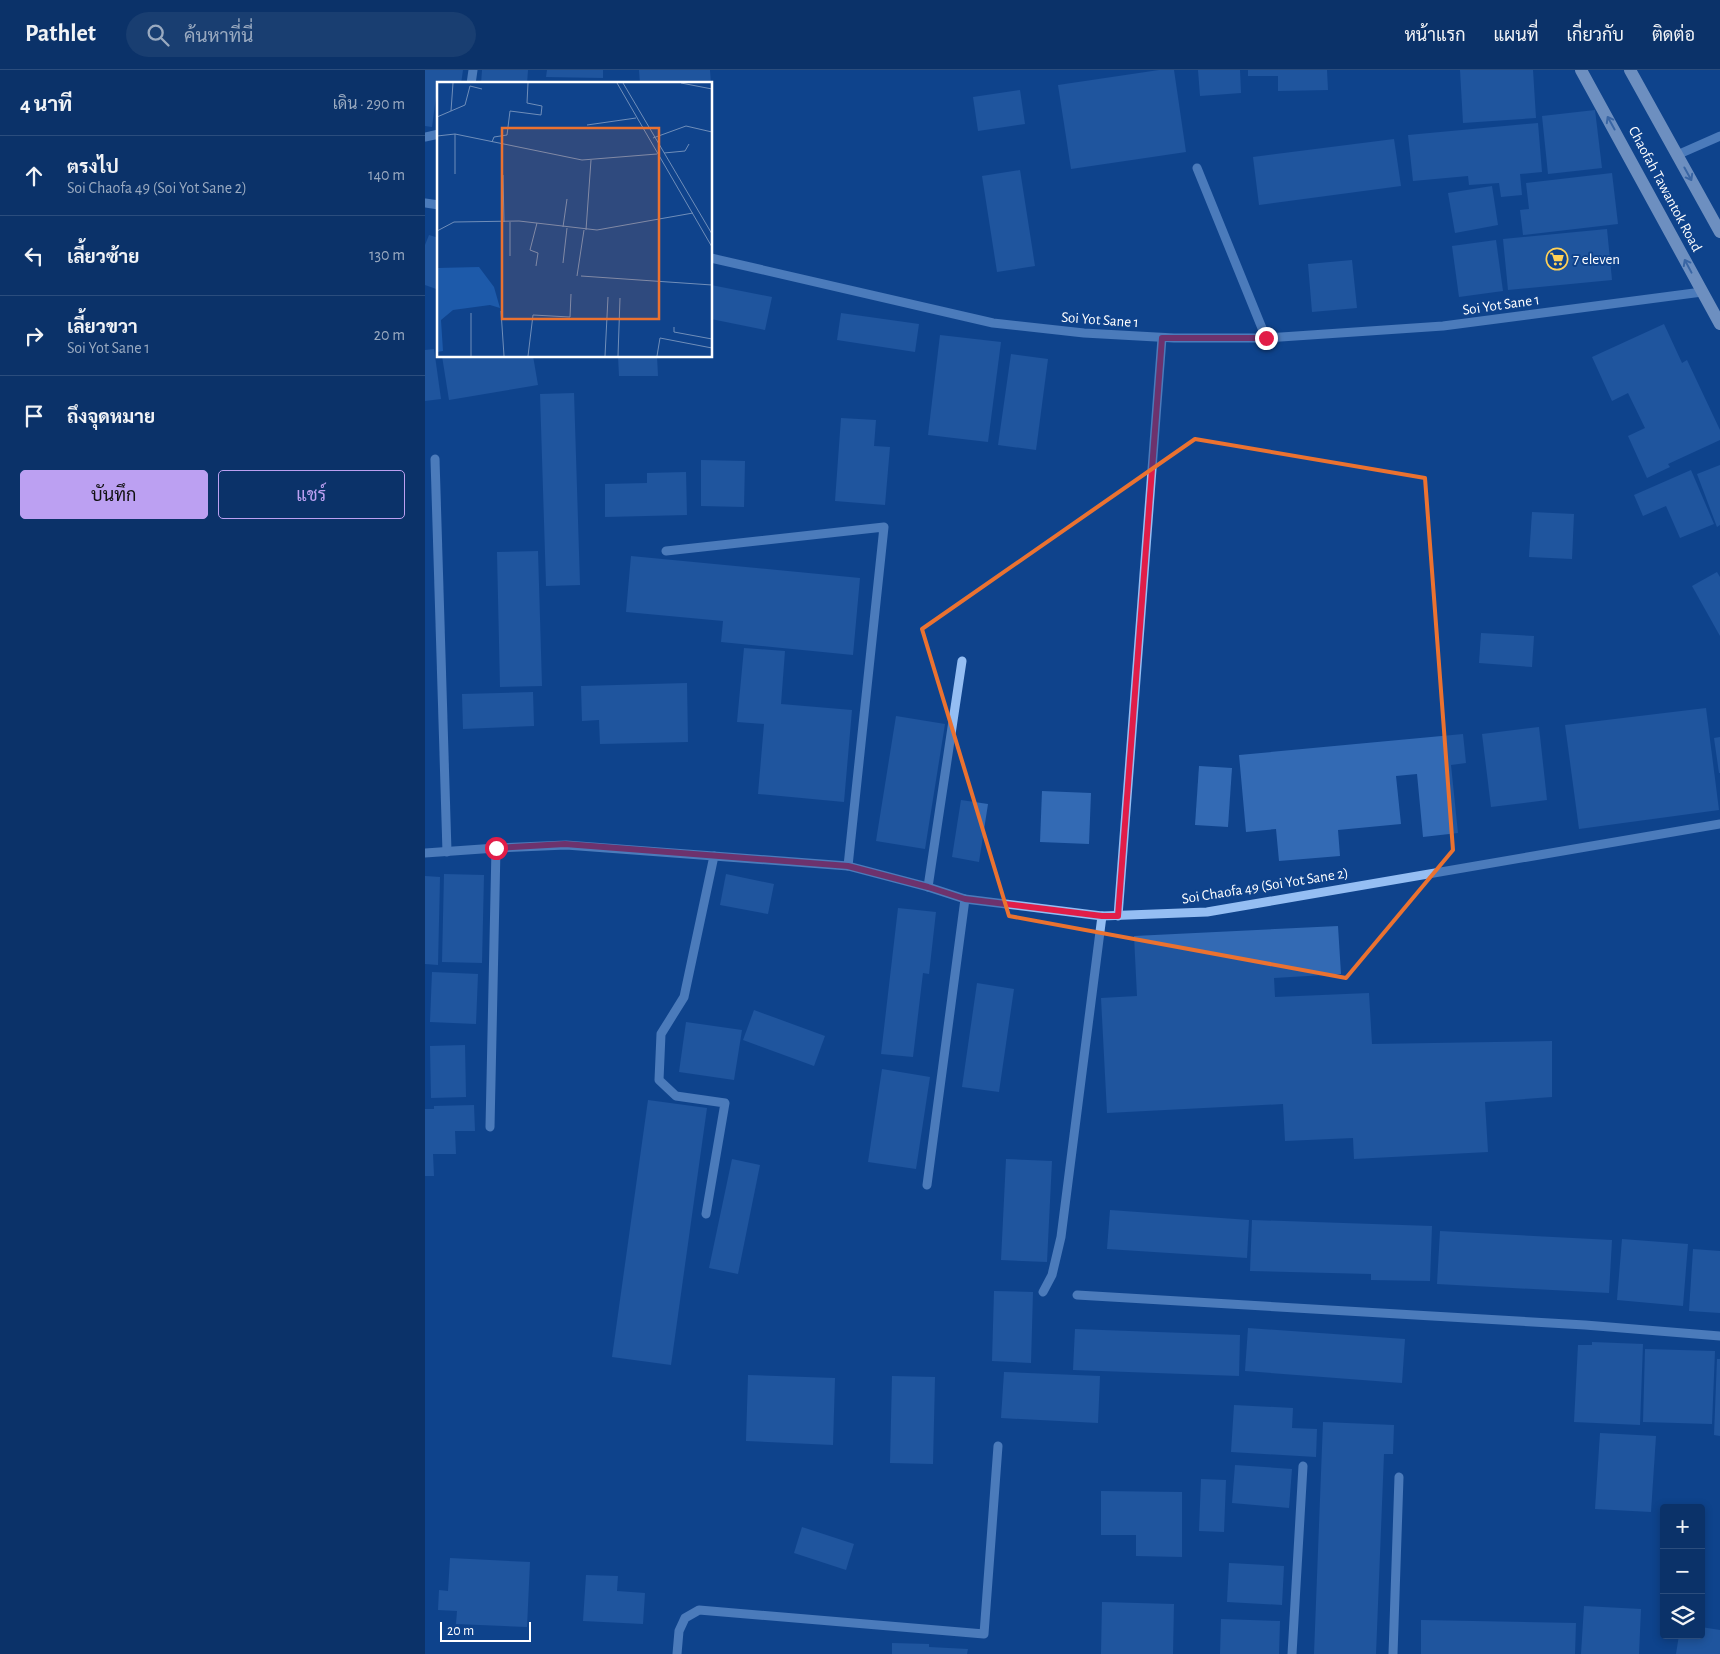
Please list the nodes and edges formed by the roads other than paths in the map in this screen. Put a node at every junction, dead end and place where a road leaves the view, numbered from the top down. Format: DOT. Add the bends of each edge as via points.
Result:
graph roads {
  1 [pos="1581,70"];
  2 [pos="1630,70"];
  3 [pos="1720,136"];
  4 [pos="1677,155"];
  5 [pos="1197,168"];
  6 [pos="1720,232"];
  7 [pos="713,258"];
  8 [pos="1702,292"];
  9 [pos="1720,324"];
  10 [pos="1162,338"];
  11 [pos="1266,338"];
  12 [pos="435,459"];
  13 [pos="666,551"];
  14 [pos="962,661"];
  15 [pos="1720,824"];
  16 [pos="496,848"];
  17 [pos="447,852"];
  18 [pos="425,853"];
  19 [pos="714,856"];
  20 [pos="848,866"];
  21 [pos="928,887"];
  22 [pos="965,899"];
  23 [pos="1102,916"];
  24 [pos="1118,916"];
  25 [pos="490,1127"];
  26 [pos="927,1186"];
  27 [pos="706,1214"];
  28 [pos="1043,1292"];
  29 [pos="1077,1295"];
  30 [pos="1720,1336"];
  31 [pos="998,1446"];
  32 [pos="1303,1466"];
  33 [pos="1399,1477"];
  34 [pos="677,1654"];
  35 [pos="1292,1654"];
  36 [pos="1393,1654"];
  8 -- 1 [label="main road, Chaofah Tawantok Road, one-way"];
  2 -- 4 [label="main road, Chaofah Tawantok Road"];
  3 -- 4 [label="street"];
  4 -- 6 [label="main road, Chaofah Tawantok Road, one-way"];
  5 -- 11 [label="street"];
  7 -- 10 [label="street, Soi Yot Sane 1" via="993,323"];
  8 -- 9 [label="main road, Chaofah Tawantok Road"];
  8 -- 11 [label="street, Soi Yot Sane 1" via="1443,326"];
  10 -- 11 [label="street, Soi Yot Sane 1"];
  10 -- 24 [label="street"];
  12 -- 17 [label="street"];
  13 -- 20 [label="street" via="884,527"];
  14 -- 21 [label="street"];
  15 -- 24 [label="street, Soi Chaofa 49 (Soi Yot Sane 2)" via="1207,912"];
  16 -- 17 [label="street, Soi Chaofa 49 (Soi Yot Sane 2)"];
  16 -- 19 [label="street, Soi Chaofa 49 (Soi Yot Sane 2)" via="565,844"];
  16 -- 25 [label="street"];
  17 -- 18 [label="street, Soi Chaofa 49 (Soi Yot Sane 2)"];
  19 -- 20 [label="street, Soi Chaofa 49 (Soi Yot Sane 2)"];
  19 -- 27 [label="street" via="684,997 661,1034 659,1080 676,1096 725,1103"];
  20 -- 21 [label="street, Soi Chaofa 49 (Soi Yot Sane 2)"];
  21 -- 22 [label="street, Soi Chaofa 49 (Soi Yot Sane 2)"];
  22 -- 23 [label="street, Soi Chaofa 49 (Soi Yot Sane 2)"];
  22 -- 26 [label="street"];
  23 -- 24 [label="street, Soi Chaofa 49 (Soi Yot Sane 2)"];
  23 -- 28 [label="street" via="1061,1237 1052,1275"];
  29 -- 30 [label="street"];
  31 -- 34 [label="street" via="984,1634 699,1610 685,1618 679,1631"];
  32 -- 35 [label="street"];
  33 -- 36 [label="street"];
}
